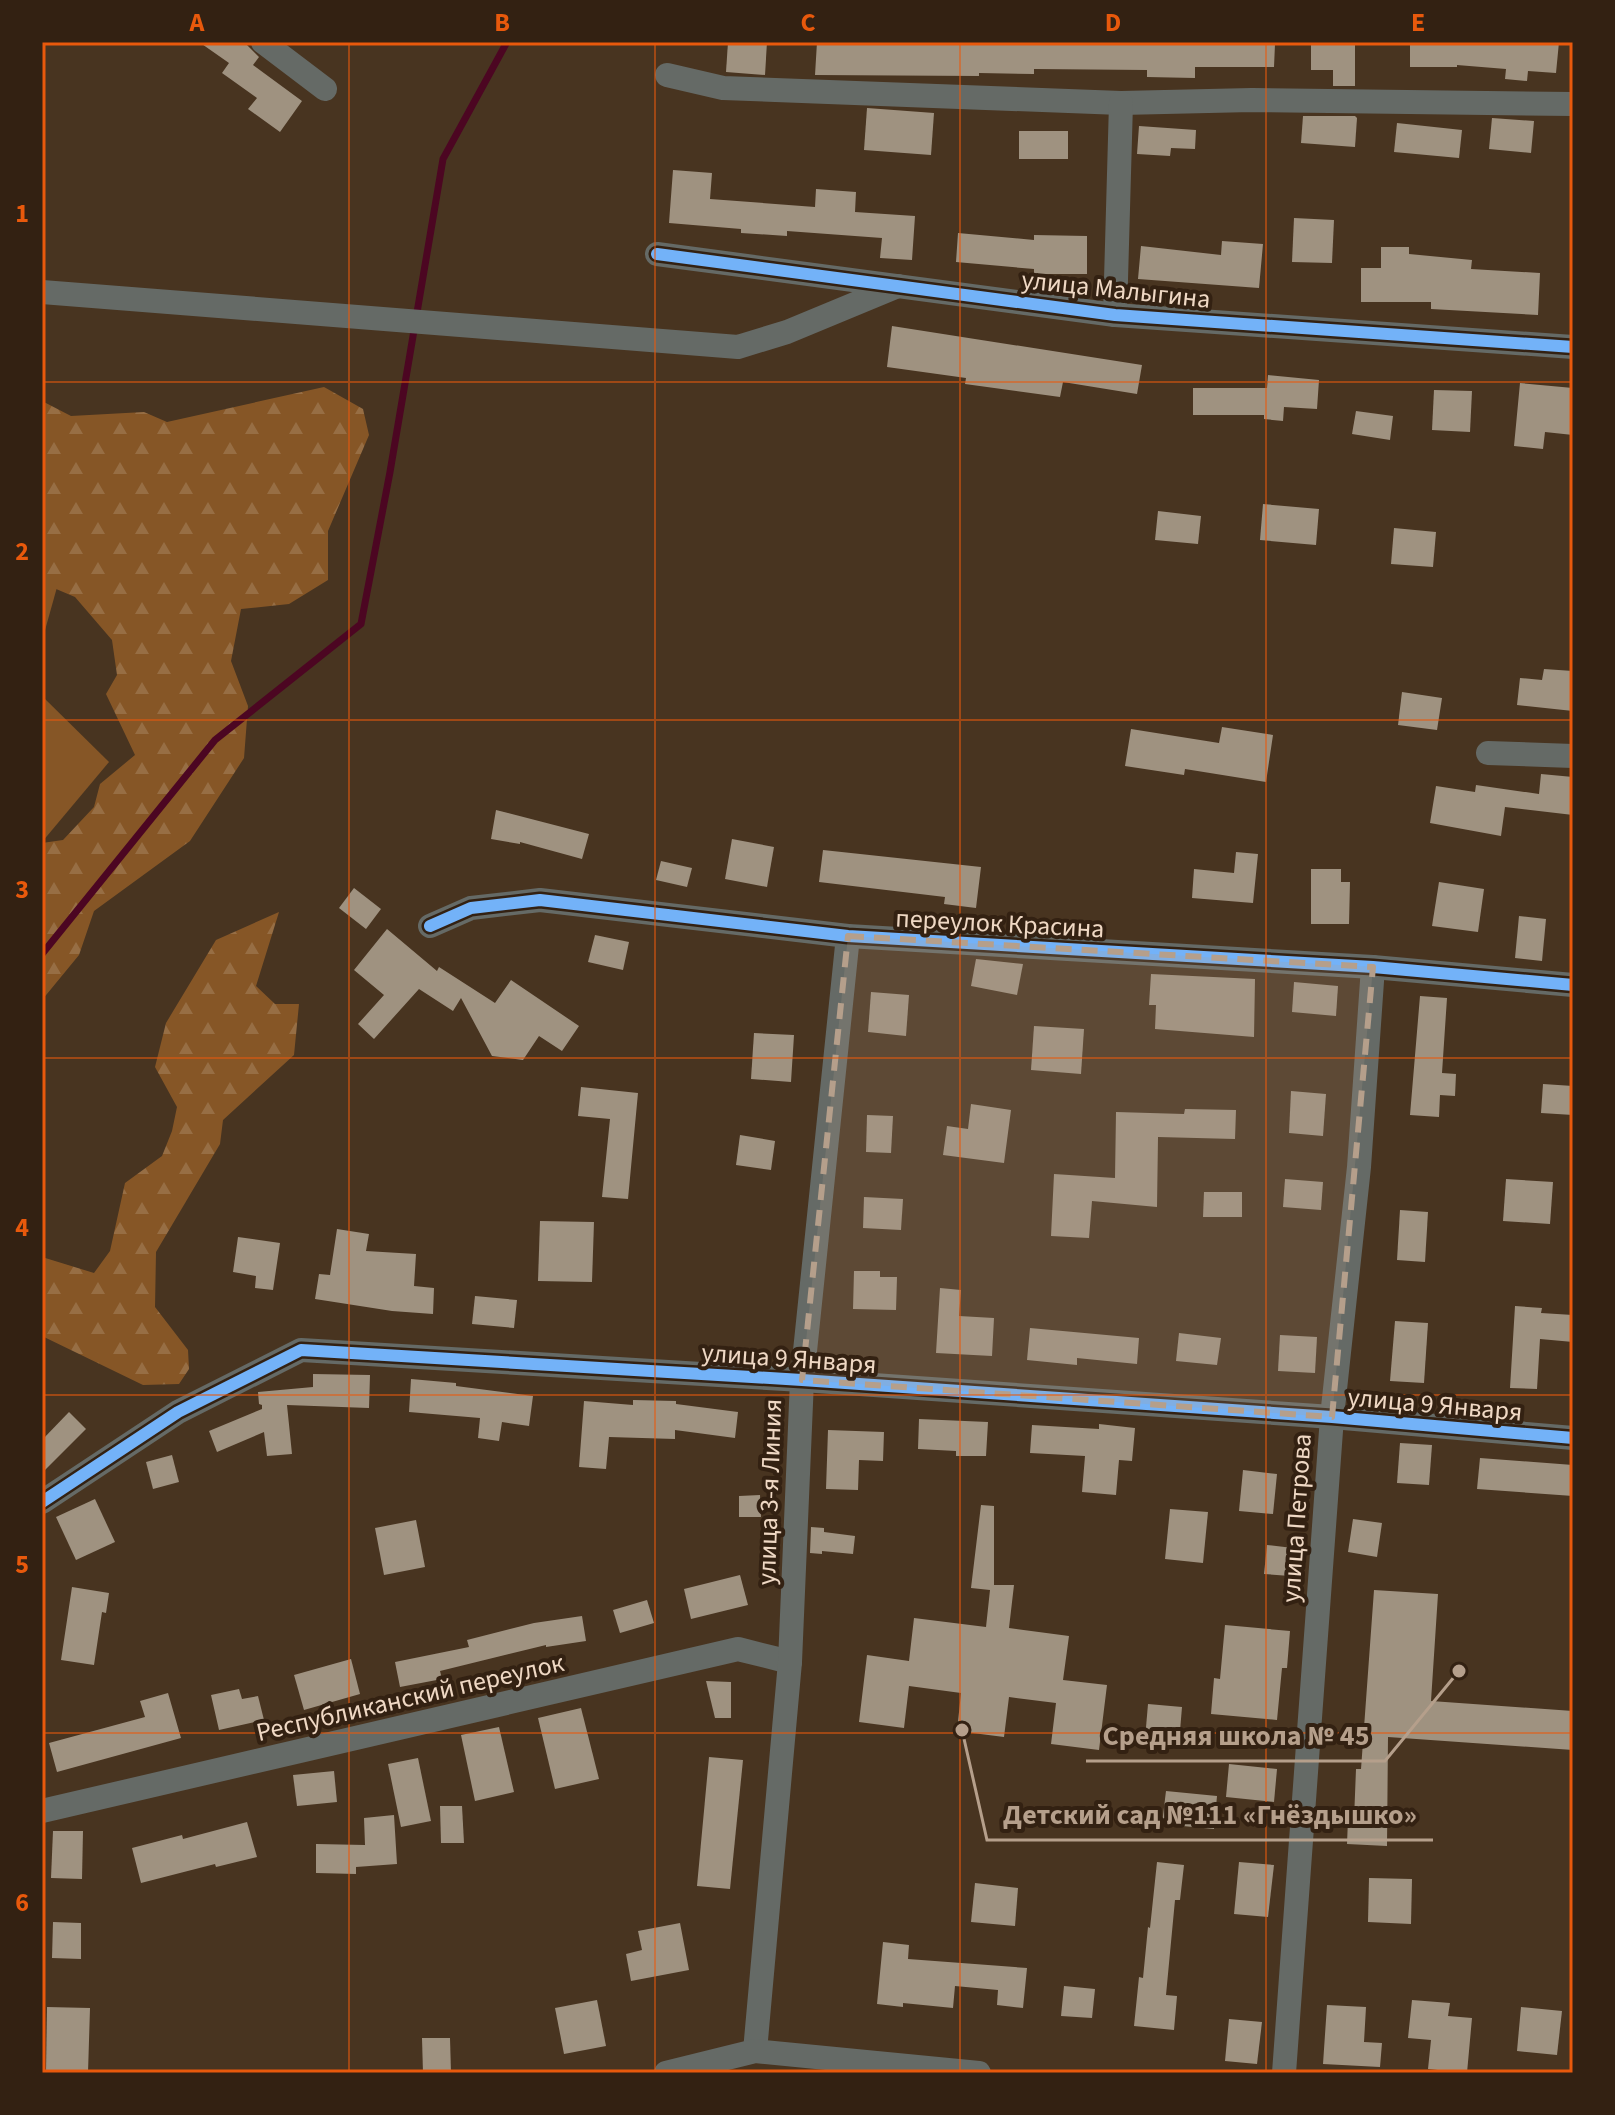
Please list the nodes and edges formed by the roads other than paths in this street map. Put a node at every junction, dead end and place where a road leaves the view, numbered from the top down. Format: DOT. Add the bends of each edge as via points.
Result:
graph roads {
  1 [pos="263,42"];
  2 [pos="667,75"];
  3 [pos="325,89"];
  4 [pos="1121,103"];
  5 [pos="1573,104"];
  6 [pos="657,254"];
  7 [pos="899,286"];
  8 [pos="42,292"];
  9 [pos="1115,315"];
  10 [pos="1573,347"];
  11 [pos="1488,753"];
  12 [pos="1573,756"];
  13 [pos="430,926"];
  14 [pos="848,936"];
  15 [pos="1373,967"];
  16 [pos="1573,985"];
  17 [pos="802,1380"];
  18 [pos="1332,1417"];
  19 [pos="1573,1438"];
  20 [pos="42,1502"];
  21 [pos="790,1662"];
  22 [pos="42,1811"];
  23 [pos="755,2051"];
  24 [pos="666,2073"];
  25 [pos="979,2073"];
  26 [pos="1284,2073"];
  1 -- 3 [label="street"];
  2 -- 4 [label="street" via="723,88"];
  4 -- 5 [label="street"];
  4 -- 9 [label="street, улица Малыгина"];
  6 -- 7 [label="street, улица Малыгина"];
  7 -- 8 [label="street, улица Малыгина" via="738,347"];
  7 -- 9 [label="street, улица Малыгина"];
  9 -- 10 [label="street, улица Малыгина"];
  11 -- 12 [label="street"];
  13 -- 14 [label="street, переулок Красина" via="471,908 540,900"];
  14 -- 15 [label="street, переулок Красина"];
  14 -- 17 [label="street, улица 3-я Линия"];
  15 -- 16 [label="street, переулок Красина"];
  15 -- 18 [label="street, улица Петрова" via="1359,1167"];
  17 -- 18 [label="street, улица 9 Января"];
  17 -- 20 [label="street, улица 9 Января" via="301,1350 178,1412"];
  17 -- 21 [label="street, улица 3-я Линия"];
  18 -- 19 [label="street, улица 9 Января"];
  18 -- 26 [label="street, улица Петрова"];
  21 -- 22 [label="street, Республиканский переулок" via="738,1649"];
  21 -- 23 [label="street, улица 3-я Линия"];
  23 -- 24 [label="street"];
  23 -- 25 [label="street"];
}
